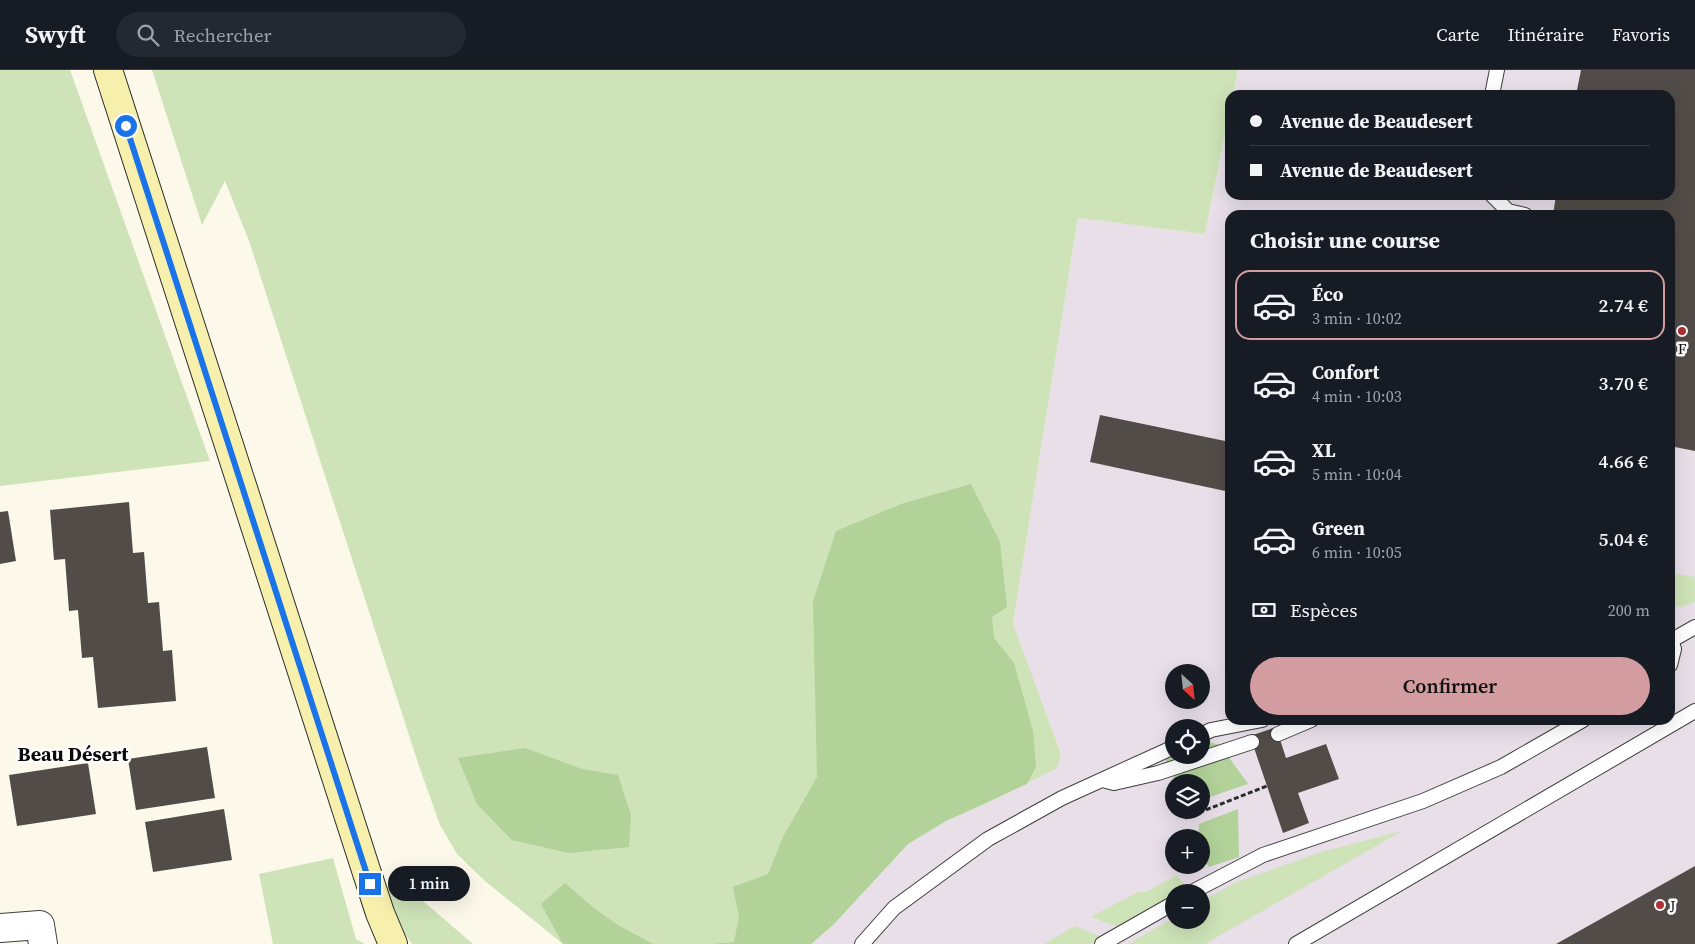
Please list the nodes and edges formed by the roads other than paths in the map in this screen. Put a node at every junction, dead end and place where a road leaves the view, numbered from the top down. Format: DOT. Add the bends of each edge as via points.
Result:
graph roads {
  1 [pos="108,70"];
  2 [pos="1497,70"];
  3 [pos="1493,90"];
  4 [pos="1495,200"];
  5 [pos="1506,210"];
  6 [pos="1695,627"];
  7 [pos="1675,636"];
  8 [pos="1695,711"];
  9 [pos="1675,723"];
  10 [pos="1236,725"];
  11 [pos="1299,725"];
  12 [pos="1574,725"];
  13 [pos="1671,725"];
  14 [pos="1210,730"];
  15 [pos="1278,734"];
  16 [pos="1252,742"];
  17 [pos="1165,751"];
  18 [pos="1103,780"];
  19 [pos="1207,884"];
  20 [pos="1165,908"];
  21 [pos="0,928"];
  22 [pos="43,944"];
  23 [pos="393,944"];
  24 [pos="862,944"];
  25 [pos="1102,944"];
  26 [pos="1296,944"];
  1 -- 23 [label="main road" via="368,879"];
  2 -- 3 [label="lane"];
  4 -- 5 [label="lane"];
  6 -- 7 [label="lane"];
  8 -- 9 [label="lane"];
  10 -- 14 [label="lane"];
  11 -- 15 [label="lane"];
  12 -- 19 [label="lane" via="1501,767 1423,801 1263,855"];
  13 -- 26 [label="lane"];
  16 -- 18 [label="lane" via="1158,773 1114,783"];
  17 -- 18 [label="lane"];
  18 -- 24 [label="lane" via="1046,806 988,839 894,908"];
  20 -- 25 [label="lane"];
  21 -- 22 [label="street" via="40,925"];
}
